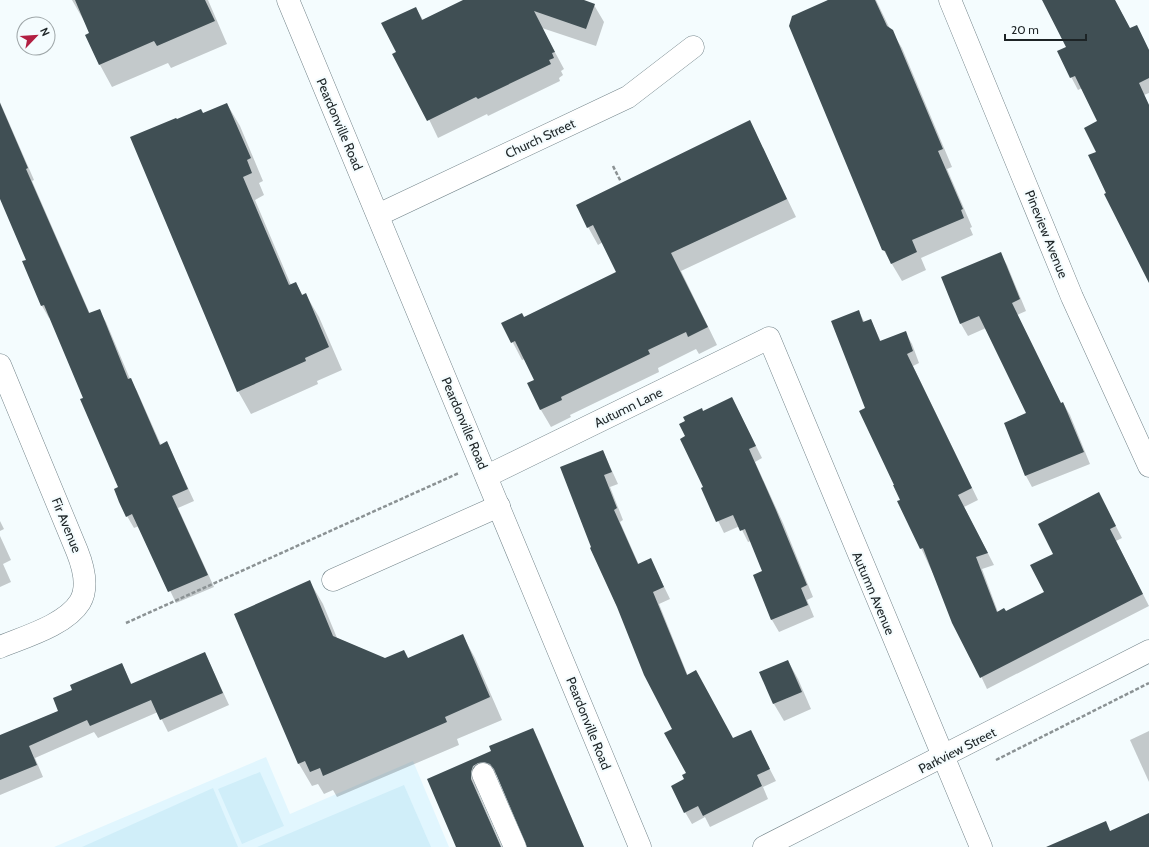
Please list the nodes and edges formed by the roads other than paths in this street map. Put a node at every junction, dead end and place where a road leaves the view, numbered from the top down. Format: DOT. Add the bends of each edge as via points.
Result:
graph roads {
  1 [pos="288,0"];
  2 [pos="950,0"];
  3 [pos="693,46"];
  4 [pos="378,215"];
  5 [pos="769,338"];
  6 [pos="0,365"];
  7 [pos="1149,466"];
  8 [pos="484,469"];
  9 [pos="499,506"];
  10 [pos="333,580"];
  11 [pos="0,647"];
  12 [pos="1149,651"];
  13 [pos="943,757"];
  14 [pos="483,774"];
  15 [pos="515,847"];
  16 [pos="640,847"];
  17 [pos="764,847"];
  18 [pos="982,847"];
  1 -- 4 [label="street, Peardonville Road"];
  2 -- 7 [label="street, Pineview Avenue" via="1072,298"];
  3 -- 4 [label="street, Church Street" via="628,97"];
  4 -- 8 [label="street, Peardonville Road"];
  5 -- 8 [label="street, Autumn Lane"];
  5 -- 13 [label="street, Autumn Avenue"];
  6 -- 11 [label="street, Fir Avenue" via="78,551 85,586 81,602 70,613 47,627"];
  8 -- 9 [label="street, Peardonville Road"];
  9 -- 10 [label="street"];
  9 -- 16 [label="street, Peardonville Road"];
  12 -- 13 [label="street, Parkview Street"];
  13 -- 17 [label="street, Parkview Street"];
  13 -- 18 [label="street, Autumn Avenue"];
  14 -- 15 [label="street"];
}
